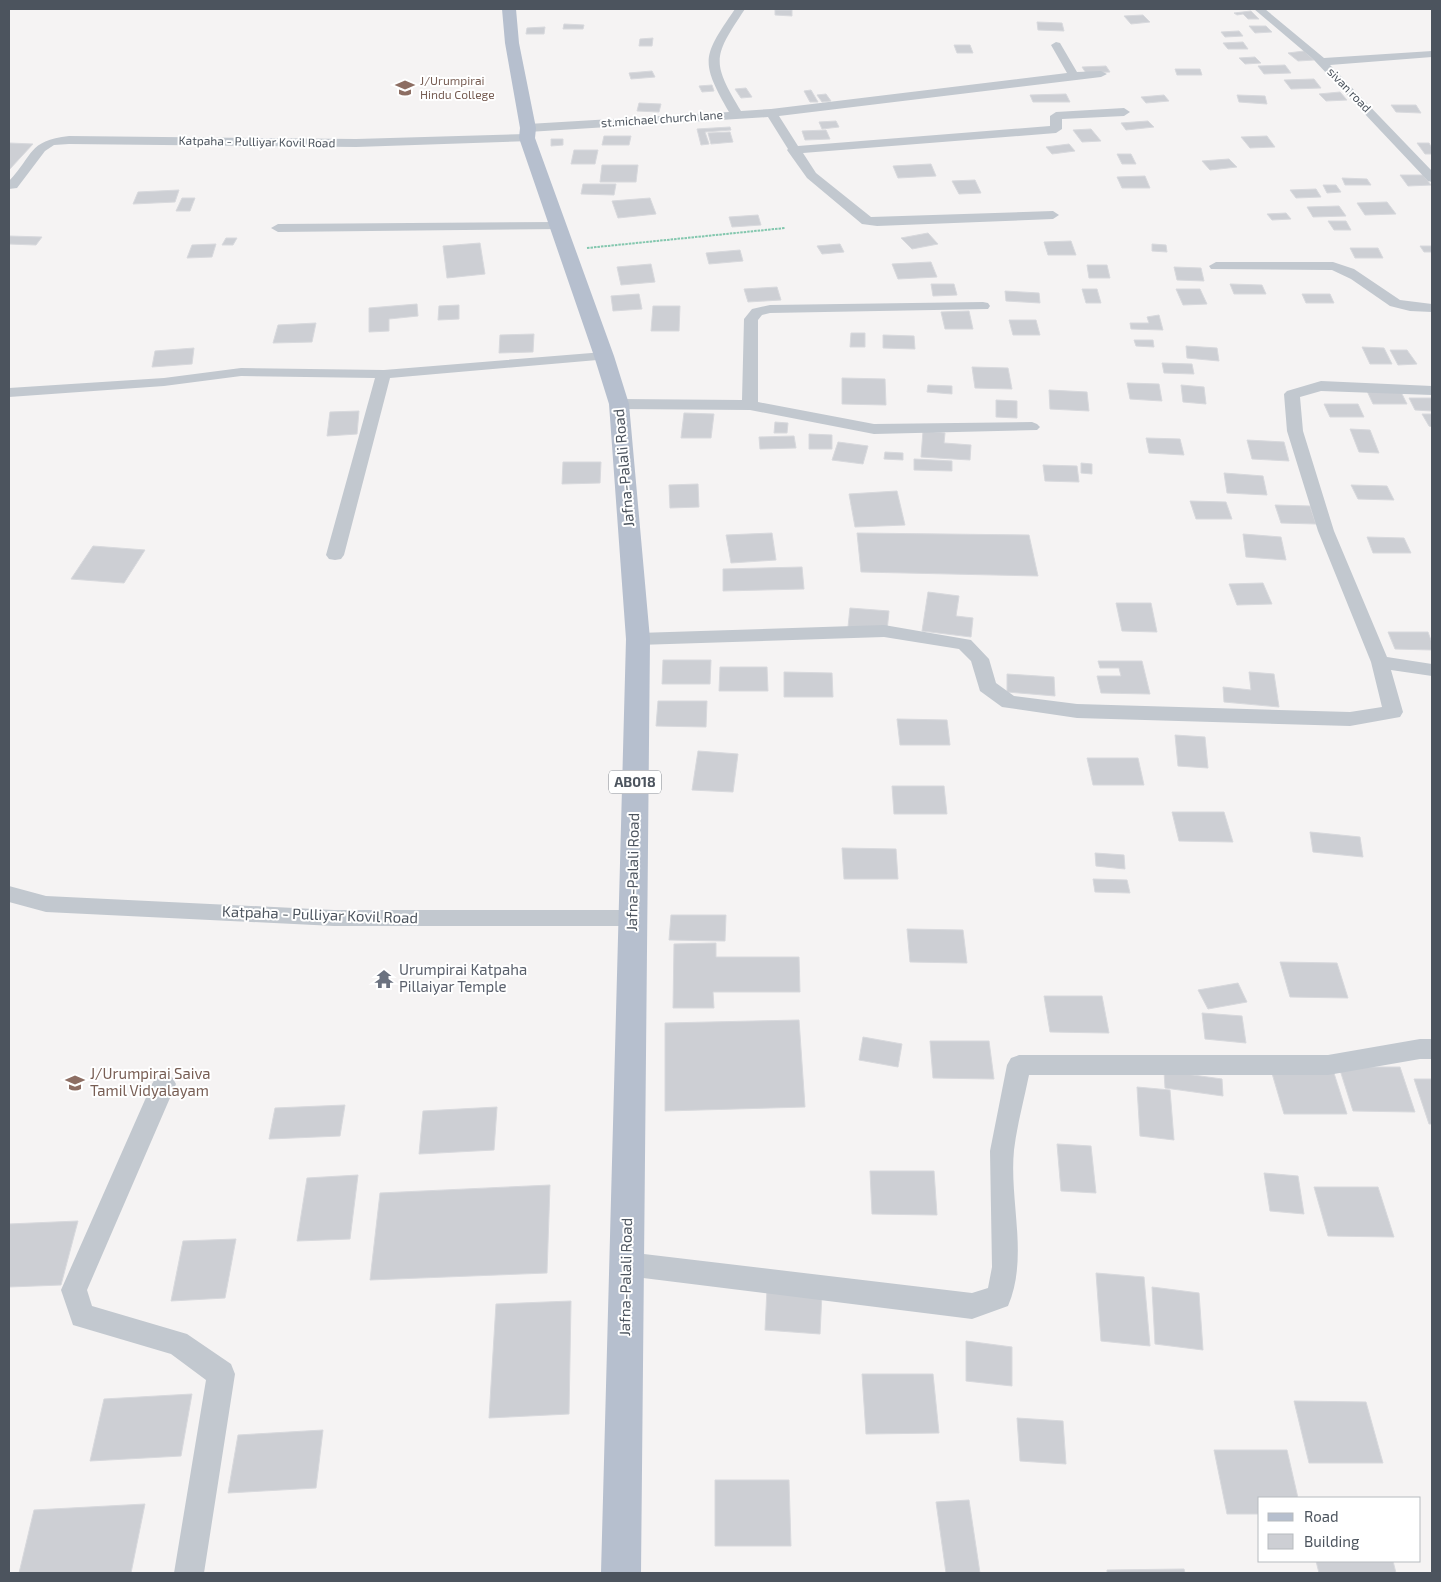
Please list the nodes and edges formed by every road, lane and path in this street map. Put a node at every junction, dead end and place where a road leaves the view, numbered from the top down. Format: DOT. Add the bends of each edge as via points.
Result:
graph roads {
  1 [pos="508,9"];
  2 [pos="740,9"];
  3 [pos="1259,9"];
  4 [pos="1056,45"];
  5 [pos="1432,54"];
  6 [pos="1321,62"];
  7 [pos="1101,74"];
  8 [pos="1074,76"];
  9 [pos="1124,112"];
  10 [pos="771,113"];
  11 [pos="737,114"];
  12 [pos="527,133"];
  13 [pos="793,150"];
  14 [pos="1432,178"];
  15 [pos="11,185"];
  16 [pos="9,198"];
  17 [pos="1053,215"];
  18 [pos="278,228"];
  19 [pos="785,228"];
  20 [pos="562,238"];
  21 [pos="1216,266"];
  22 [pos="983,306"];
  23 [pos="1431,310"];
  24 [pos="604,356"];
  25 [pos="384,374"];
  26 [pos="1432,390"];
  27 [pos="9,393"];
  28 [pos="619,404"];
  29 [pos="750,405"];
  30 [pos="1032,427"];
  31 [pos="335,555"];
  32 [pos="638,639"];
  33 [pos="1380,662"];
  34 [pos="1432,670"];
  35 [pos="9,894"];
  36 [pos="633,918"];
  37 [pos="1432,1049"];
  38 [pos="164,1084"];
  39 [pos="626,1264"];
  40 [pos="189,1573"];
  41 [pos="621,1573"];
  1 -- 12 [label="main road, Jafna-Palali Road / AB018"];
  2 -- 11 [label="street, st.michael church lane" via="712,61 716,76"];
  3 -- 6 [label="street, sivan road"];
  4 -- 8 [label="street"];
  5 -- 6 [label="street"];
  6 -- 14 [label="street, sivan road"];
  7 -- 8 [label="street"];
  8 -- 10 [label="street"];
  9 -- 13 [label="street" via="1056,116 1056,129"];
  10 -- 11 [label="street"];
  10 -- 13 [label="street"];
  11 -- 12 [label="street, st.michael church lane"];
  12 -- 15 [label="street, Katpaha - Pulliyar Kovil Road" via="356,143 70,140 51,142 41,148"];
  12 -- 20 [label="main road, Jafna-Palali Road / AB018"];
  13 -- 17 [label="street" via="811,175 867,221"];
  15 -- 16 [label="street, Katpaha - Pulliyar Kovil Road"];
  18 -- 20 [label="street"];
  19 -- 20 [label="path"];
  20 -- 24 [label="main road, Jafna-Palali Road / AB018"];
  21 -- 23 [label="street" via="1345,268 1391,301"];
  22 -- 29 [label="street" via="770,309 757,312 751,319"];
  24 -- 25 [label="street"];
  24 -- 28 [label="main road, Jafna-Palali Road / AB018"];
  25 -- 27 [label="street" via="241,372 164,382"];
  25 -- 31 [label="street"];
  26 -- 33 [label="street" via="1321,386 1292,394 1295,431 1326,531"];
  28 -- 29 [label="street"];
  28 -- 32 [label="main road, Jafna-Palali Road / AB018"];
  29 -- 30 [label="street" via="874,429"];
  32 -- 33 [label="street" via="884,632 965,644 980,659 986,686 1009,702 1096,712 1350,719 1393,712"];
  32 -- 36 [label="main road, Jafna-Palali Road / AB018"];
  33 -- 34 [label="street"];
  35 -- 36 [label="street, Katpaha - Pulliyar Kovil Road" via="46,904 334,918"];
  36 -- 39 [label="main road, Jafna-Palali Road / AB018"];
  37 -- 39 [label="street" via="1328,1065 1019,1065 1002,1151 1005,1267 999,1297 972,1306"];
  38 -- 40 [label="street" via="74,1290 82,1316 178,1343 221,1374"];
  39 -- 41 [label="main road, Jafna-Palali Road / AB018"];
}
